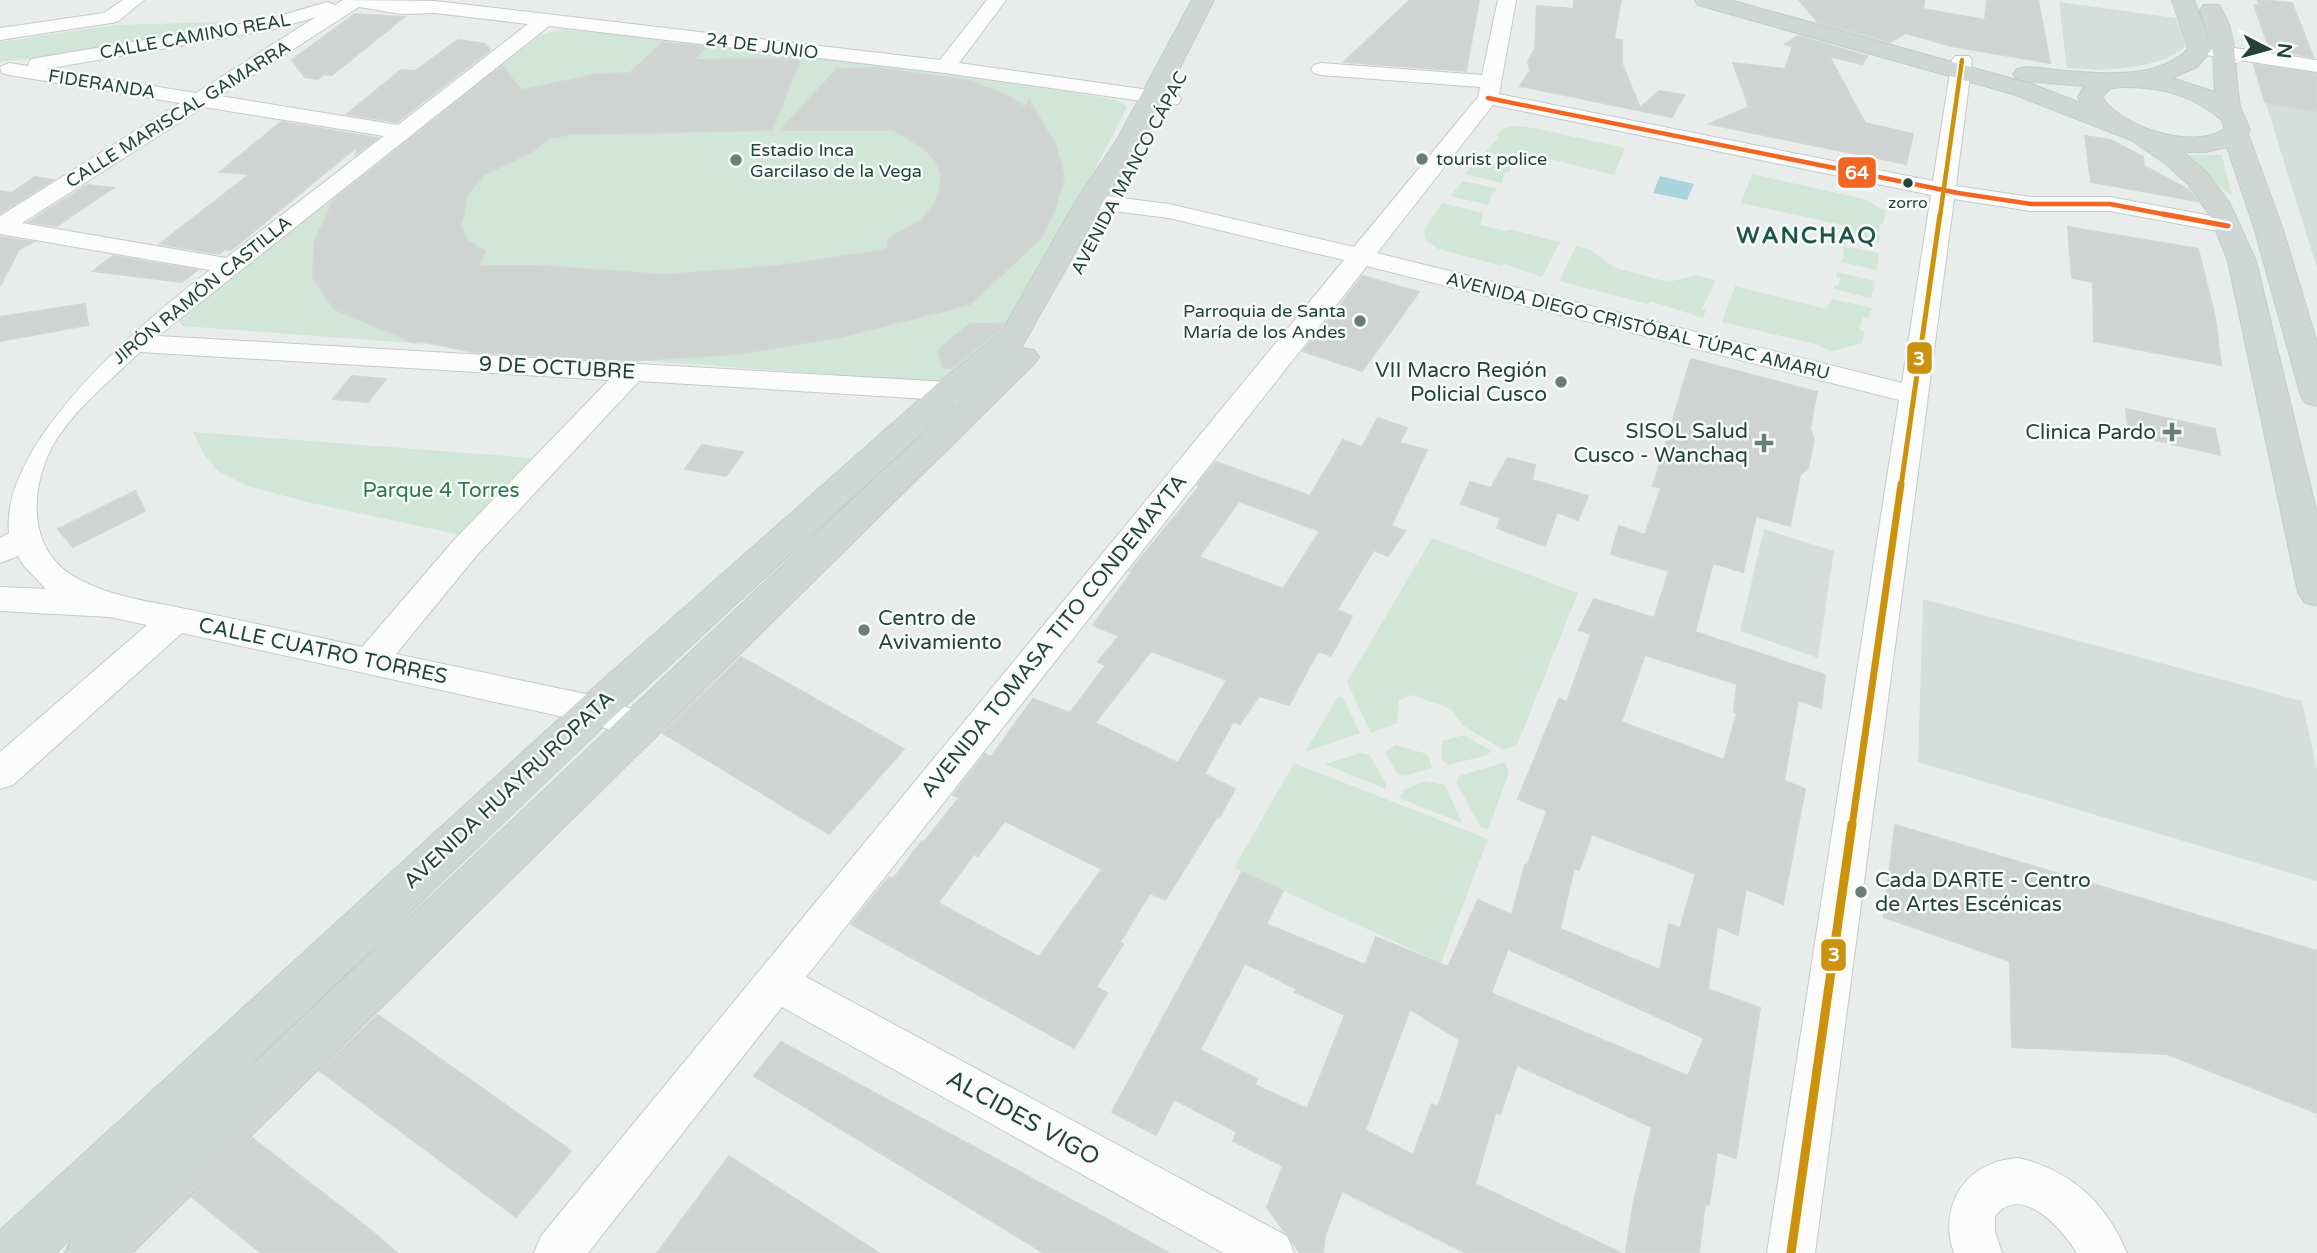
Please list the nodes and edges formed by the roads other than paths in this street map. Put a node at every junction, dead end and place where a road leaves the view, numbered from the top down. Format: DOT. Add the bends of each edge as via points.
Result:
graph roads {
  1 [pos="91,0"];
  2 [pos="135,0"];
  3 [pos="351,0"];
  4 [pos="399,0"];
  5 [pos="983,0"];
  6 [pos="997,0"];
  7 [pos="1203,0"];
  8 [pos="1218,0"];
  9 [pos="1507,0"];
  10 [pos="1706,0"];
  11 [pos="1761,0"];
  12 [pos="2183,0"];
  13 [pos="2206,0"];
  14 [pos="435,7"];
  15 [pos="544,21"];
  16 [pos="60,25"];
  17 [pos="0,34"];
  18 [pos="2200,49"];
  19 [pos="2232,53"];
  20 [pos="1961,66"];
  21 [pos="2317,66"];
  22 [pos="938,67"];
  23 [pos="1321,69"];
  24 [pos="3,71"];
  25 [pos="2124,80"];
  26 [pos="1490,90"];
  27 [pos="1162,98"];
  28 [pos="200,99"];
  29 [pos="2231,122"];
  30 [pos="2127,129"];
  31 [pos="402,132"];
  32 [pos="1944,190"];
  33 [pos="1101,202"];
  34 [pos="2228,226"];
  35 [pos="0,227"];
  36 [pos="1361,256"];
  37 [pos="231,266"];
  38 [pos="1024,342"];
  39 [pos="133,343"];
  40 [pos="632,372"];
  41 [pos="1914,396"];
  42 [pos="2317,396"];
  43 [pos="964,397"];
  44 [pos="13,545"];
  45 [pos="2317,592"];
  46 [pos="0,599"];
  47 [pos="110,605"];
  48 [pos="177,619"];
  49 [pos="370,661"];
  50 [pos="595,710"];
  51 [pos="642,727"];
  52 [pos="0,774"];
  53 [pos="776,982"];
  54 [pos="16,1253"];
  55 [pos="93,1253"];
  56 [pos="558,1253"];
  57 [pos="1270,1253"];
  58 [pos="1791,1253"];
  59 [pos="1979,1253"];
  60 [pos="2103,1253"];
  1 -- 16 [label="street"];
  2 -- 16 [label="street" via="110,18"];
  3 -- 14 [label="street, 24 DE JUNIO" via="401,8"];
  3 -- 24 [label="street, CALLE CAMINO REAL" via="271,24"];
  3 -- 28 [label="street, CALLE MARISCAL GAMARRA"];
  4 -- 14 [label="street"];
  5 -- 22 [label="street"];
  6 -- 22 [label="street"];
  7 -- 27 [label="main road, AVENIDA MANCO CÁPAC"];
  8 -- 27 [label="main road, AVENIDA MANCO CÁPAC"];
  9 -- 26 [label="street, AVENIDA TOMASA TITO CONDEMAYTA"];
  10 -- 20 [label="main road"];
  11 -- 20 [label="main road"];
  12 -- 18 [label="main road"];
  13 -- 19 [label="main road"];
  14 -- 15 [label="street, 24 DE JUNIO"];
  15 -- 22 [label="street, 24 DE JUNIO"];
  15 -- 31 [label="street, JIRÓN RAMÓN CASTILLA"];
  16 -- 17 [label="street"];
  18 -- 19 [label="street"];
  18 -- 25 [label="main road" via="2179,67"];
  19 -- 21 [label="street"];
  19 -- 29 [label="main road"];
  20 -- 25 [label="main road" via="2043,77"];
  20 -- 30 [label="main road"];
  20 -- 32 [label="street"];
  22 -- 27 [label="street, 24 DE JUNIO"];
  23 -- 26 [label="street"];
  24 -- 28 [label="street, FIDERANDA"];
  25 -- 29 [label="main road" via="2204,96"];
  25 -- 30 [label="main road" via="2097,86 2090,97 2098,112"];
  26 -- 32 [label="street"];
  26 -- 36 [label="street, AVENIDA TOMASA TITO CONDEMAYTA"];
  27 -- 33 [label="main road, AVENIDA MANCO CÁPAC"];
  28 -- 31 [label="street, FIDERANDA"];
  28 -- 35 [label="street, CALLE MARISCAL GAMARRA"];
  29 -- 30 [label="main road" via="2222,142 2197,145"];
  29 -- 42 [label="main road" via="2268,227"];
  30 -- 34 [label="main road" via="2173,157 2196,178"];
  31 -- 37 [label="street, JIRÓN RAMÓN CASTILLA"];
  32 -- 34 [label="street" via="2031,204 2110,204"];
  32 -- 41 [label="street"];
  33 -- 36 [label="street, AVENIDA DIEGO CRISTÓBAL TÚPAC AMARU" via="1169,211"];
  33 -- 38 [label="main road, AVENIDA MANCO CÁPAC"];
  34 -- 45 [label="main road" via="2242,261"];
  35 -- 37 [label="street"];
  36 -- 41 [label="street, AVENIDA DIEGO CRISTÓBAL TÚPAC AMARU"];
  36 -- 53 [label="street, AVENIDA TOMASA TITO CONDEMAYTA"];
  37 -- 39 [label="street, JIRÓN RAMÓN CASTILLA"];
  38 -- 43 [label="main road, AVENIDA HUAYRUROPATA"];
  39 -- 40 [label="street, 9 DE OCTUBRE"];
  39 -- 44 [label="street, JIRÓN RAMÓN CASTILLA" via="64,409 42,439 27,469 20,502 22,526"];
  40 -- 43 [label="street, 9 DE OCTUBRE"];
  40 -- 49 [label="street" via="466,547"];
  41 -- 58 [label="street"];
  43 -- 50 [label="main road, AVENIDA HUAYRUROPATA"];
  43 -- 51 [label="main road, AVENIDA HUAYRUROPATA"];
  44 -- 47 [label="street, JIRÓN RAMÓN CASTILLA" via="35,558 58,582"];
  46 -- 47 [label="street, CALLE CUATRO TORRES"];
  47 -- 48 [label="street, CALLE CUATRO TORRES"];
  48 -- 49 [label="street, CALLE CUATRO TORRES"];
  48 -- 52 [label="street"];
  49 -- 50 [label="street, CALLE CUATRO TORRES"];
  50 -- 51 [label="street, CALLE CUATRO TORRES"];
  50 -- 54 [label="main road, AVENIDA HUAYRUROPATA"];
  51 -- 55 [label="main road, AVENIDA HUAYRUROPATA"];
  53 -- 56 [label="street, AVENIDA TOMASA TITO CONDEMAYTA"];
  53 -- 57 [label="street, ALCIDES VIGO"];
  59 -- 60 [label="street" via="1969,1219 1975,1202 1992,1187 2017,1180 2050,1193 2074,1211 2094,1232"];
}
